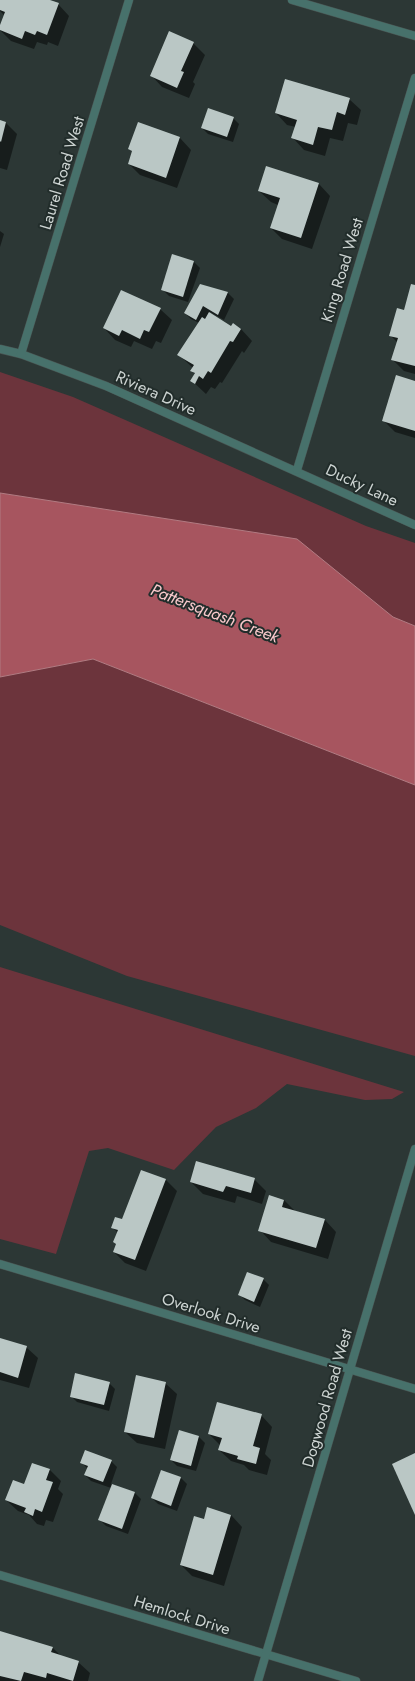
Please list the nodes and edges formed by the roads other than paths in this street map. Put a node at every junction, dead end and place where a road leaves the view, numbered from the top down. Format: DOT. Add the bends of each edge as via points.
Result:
graph roads {
  1 [pos="129,0"];
  2 [pos="292,0"];
  3 [pos="415,36"];
  4 [pos="415,78"];
  5 [pos="0,349"];
  6 [pos="21,354"];
  7 [pos="297,470"];
  8 [pos="415,525"];
  9 [pos="415,1149"];
  10 [pos="0,1264"];
  11 [pos="350,1370"];
  12 [pos="415,1389"];
  13 [pos="0,1575"];
  14 [pos="266,1654"];
  15 [pos="258,1681"];
  16 [pos="356,1681"];
  1 -- 6 [label="street, Laurel Road West"];
  2 -- 3 [label="street"];
  4 -- 7 [label="street, King Road West"];
  5 -- 6 [label="street, Riviera Drive"];
  6 -- 7 [label="street, Riviera Drive" via="106,386"];
  7 -- 8 [label="street, Ducky Lane"];
  9 -- 11 [label="street, Dogwood Road West"];
  10 -- 11 [label="street, Overlook Drive"];
  11 -- 12 [label="street, Overlook Drive"];
  11 -- 14 [label="street, Dogwood Road West"];
  13 -- 14 [label="street, Hemlock Drive"];
  14 -- 15 [label="street, Dogwood Road West"];
  14 -- 16 [label="street, Hemlock Drive"];
}
